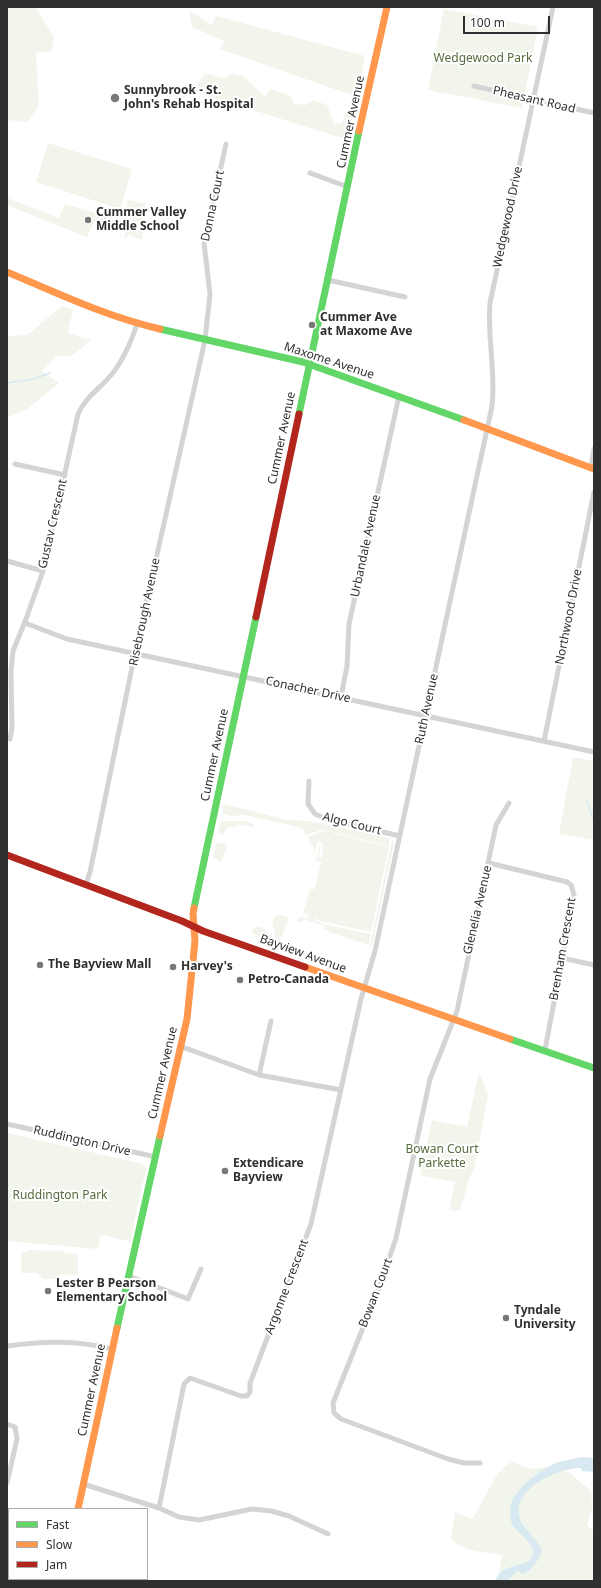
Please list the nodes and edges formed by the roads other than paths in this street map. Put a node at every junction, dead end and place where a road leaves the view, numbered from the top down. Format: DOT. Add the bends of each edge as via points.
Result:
graph roads {
  1 [pos="387,7"];
  2 [pos="553,7"];
  3 [pos="474,86"];
  4 [pos="533,100"];
  5 [pos="594,113"];
  6 [pos="226,144"];
  7 [pos="310,173"];
  8 [pos="348,187"];
  9 [pos="7,272"];
  10 [pos="328,280"];
  11 [pos="406,297"];
  12 [pos="137,324"];
  13 [pos="205,340"];
  14 [pos="310,365"];
  15 [pos="400,396"];
  16 [pos="487,430"];
  17 [pos="594,449"];
  18 [pos="15,464"];
  19 [pos="592,469"];
  20 [pos="65,476"];
  21 [pos="594,492"];
  22 [pos="7,561"];
  23 [pos="43,571"];
  24 [pos="25,623"];
  25 [pos="135,653"];
  26 [pos="242,677"];
  27 [pos="341,697"];
  28 [pos="425,715"];
  29 [pos="10,739"];
  30 [pos="544,741"];
  31 [pos="594,752"];
  32 [pos="309,781"];
  33 [pos="509,803"];
  34 [pos="400,836"];
  35 [pos="7,855"];
  36 [pos="489,863"];
  37 [pos="86,884"];
  38 [pos="194,927"];
  39 [pos="562,958"];
  40 [pos="594,965"];
  41 [pos="365,988"];
  42 [pos="453,1019"];
  43 [pos="271,1022"];
  44 [pos="181,1047"];
  45 [pos="545,1050"];
  46 [pos="594,1068"];
  47 [pos="259,1075"];
  48 [pos="341,1090"];
  49 [pos="7,1124"];
  50 [pos="156,1157"];
  51 [pos="201,1269"];
  52 [pos="129,1276"];
  53 [pos="7,1346"];
  54 [pos="112,1349"];
  55 [pos="7,1424"];
  56 [pos="480,1463"];
  57 [pos="7,1483"];
  58 [pos="83,1484"];
  59 [pos="78,1508"];
  60 [pos="159,1508"];
  61 [pos="328,1534"];
  1 -- 8 [label="street, Cummer Avenue"];
  2 -- 4 [label="street, Wedgewood Drive"];
  3 -- 4 [label="street, Pheasant Road"];
  4 -- 5 [label="street, Pheasant Road"];
  4 -- 16 [label="street, Wedgewood Drive" via="490,303 493,393"];
  6 -- 13 [label="street, Donna Court" via="204,243 210,294"];
  7 -- 8 [label="street"];
  8 -- 10 [label="street, Cummer Avenue"];
  9 -- 12 [label="street, Maxome Avenue"];
  10 -- 11 [label="street"];
  10 -- 14 [label="street, Cummer Avenue"];
  12 -- 13 [label="street, Maxome Avenue"];
  12 -- 20 [label="street, Gustav Crescent" via="123,358 112,375 84,401 78,414"];
  13 -- 14 [label="street, Maxome Avenue"];
  13 -- 25 [label="street, Risebrough Avenue"];
  14 -- 15 [label="street, Maxome Avenue"];
  14 -- 26 [label="street, Cummer Avenue"];
  15 -- 16 [label="street, Maxome Avenue"];
  15 -- 27 [label="street, Urbandale Avenue" via="349,624 347,666"];
  16 -- 19 [label="street, Maxome Avenue"];
  16 -- 28 [label="street, Ruth Avenue"];
  17 -- 19 [label="street"];
  18 -- 20 [label="street"];
  20 -- 23 [label="street, Gustav Crescent"];
  21 -- 30 [label="street, Northwood Drive"];
  22 -- 23 [label="street"];
  23 -- 24 [label="street, Gustav Crescent"];
  24 -- 25 [label="street, Conacher Drive" via="67,639"];
  24 -- 29 [label="street, Gustav Crescent" via="13,651"];
  25 -- 26 [label="street, Conacher Drive"];
  25 -- 37 [label="street, Risebrough Avenue"];
  26 -- 27 [label="street, Conacher Drive"];
  26 -- 38 [label="street, Cummer Avenue" via="195,902"];
  27 -- 28 [label="street, Conacher Drive"];
  28 -- 30 [label="street, Conacher Drive"];
  28 -- 34 [label="street, Ruth Avenue"];
  30 -- 31 [label="street, Conacher Drive"];
  32 -- 34 [label="street, Algo Court" via="308,804 315,814"];
  33 -- 36 [label="street, Glenelia Avenue" via="496,825"];
  34 -- 41 [label="street, Ruth Avenue"];
  35 -- 37 [label="street, Bayview Avenue"];
  36 -- 39 [label="street, Brenham Crescent" via="571,885 574,894"];
  36 -- 42 [label="street, Glenelia Avenue" via="457,1011"];
  37 -- 38 [label="street, Bayview Avenue" via="182,920"];
  38 -- 41 [label="street, Bayview Avenue"];
  38 -- 44 [label="street, Cummer Avenue" via="194,966"];
  39 -- 40 [label="street"];
  39 -- 45 [label="street, Brenham Crescent"];
  41 -- 42 [label="street, Bayview Avenue"];
  41 -- 48 [label="street, Argonne Crescent"];
  42 -- 45 [label="street, Bayview Avenue"];
  42 -- 56 [label="street, Bowan Court" via="430,1079 396,1238 333,1403 334,1413 341,1419 448,1459"];
  43 -- 47 [label="street"];
  44 -- 47 [label="street"];
  44 -- 50 [label="street, Cummer Avenue"];
  45 -- 46 [label="street, Bayview Avenue"];
  47 -- 48 [label="street"];
  48 -- 60 [label="street, Argonne Crescent" via="311,1224 250,1382 250,1392 247,1396 241,1396 190,1378 184,1384"];
  49 -- 50 [label="street, Ruddington Drive"];
  50 -- 52 [label="street, Cummer Avenue"];
  51 -- 52 [label="street" via="188,1299"];
  52 -- 54 [label="street, Cummer Avenue"];
  53 -- 54 [label="street" via="43,1341 72,1342"];
  54 -- 58 [label="street, Cummer Avenue"];
  55 -- 57 [label="street" via="16,1427 17,1439"];
  58 -- 59 [label="street, Cummer Avenue"];
  58 -- 60 [label="street"];
  60 -- 61 [label="street" via="179,1517 199,1520 252,1509 271,1511 289,1516"];
}
